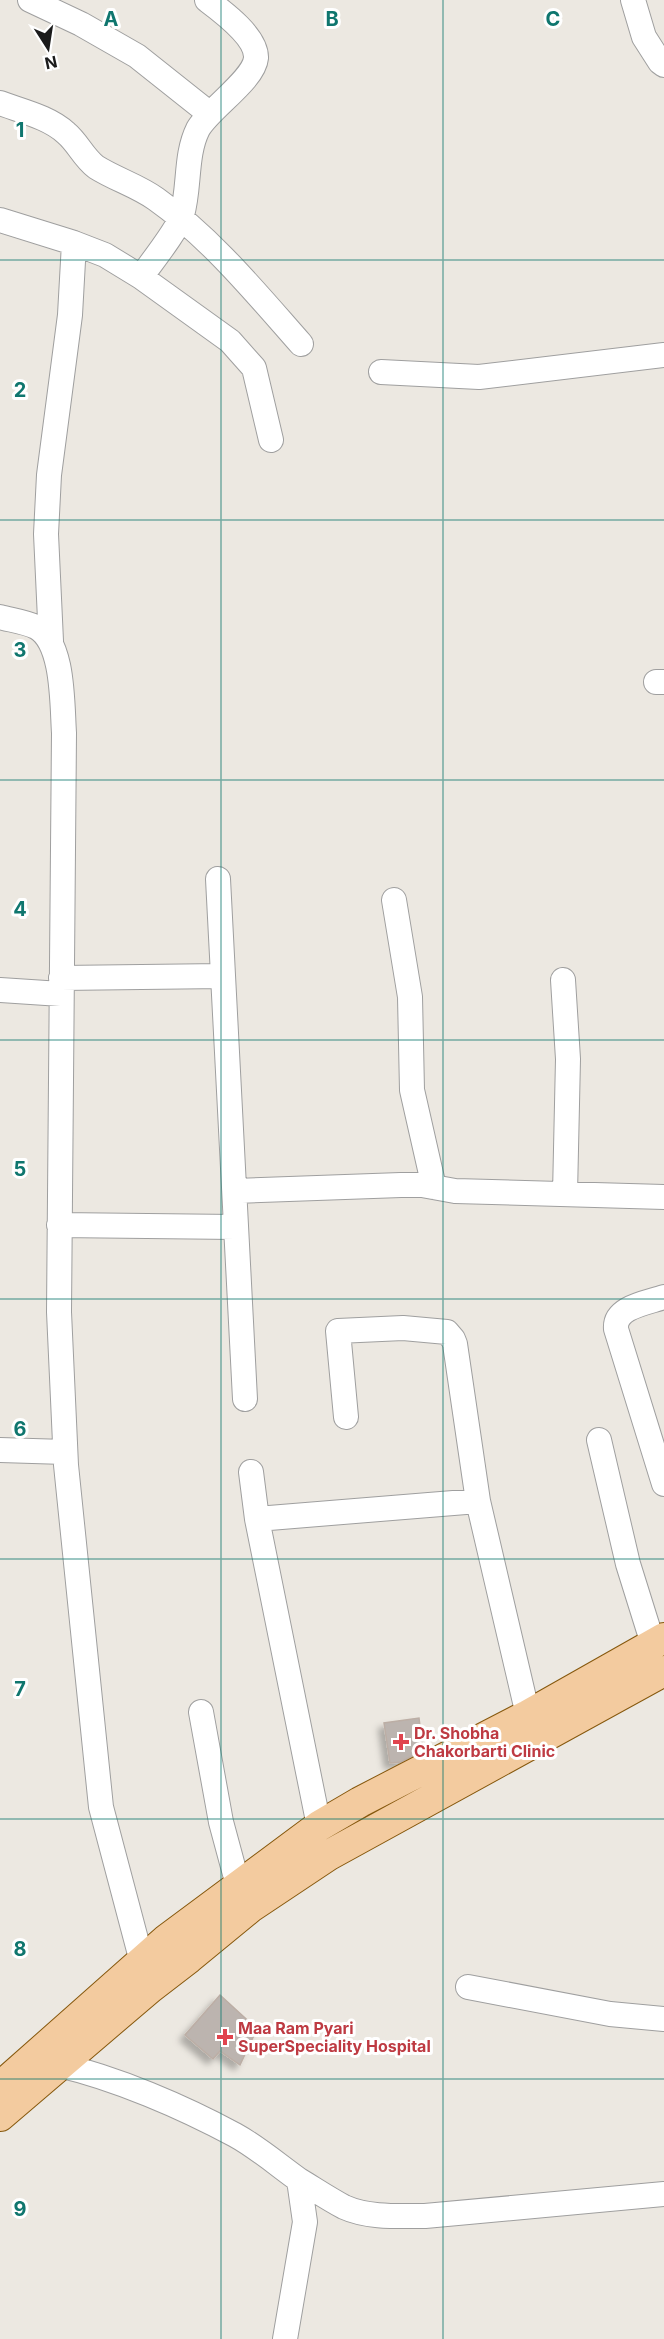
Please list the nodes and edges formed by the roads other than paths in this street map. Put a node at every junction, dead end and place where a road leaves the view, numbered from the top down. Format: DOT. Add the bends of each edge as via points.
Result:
graph roads {
  1 [pos="30,0"];
  2 [pos="207,0"];
  3 [pos="633,0"];
  4 [pos="664,65"];
  5 [pos="0,103"];
  6 [pos="210,114"];
  7 [pos="181,218"];
  8 [pos="0,220"];
  9 [pos="74,243"];
  10 [pos="141,277"];
  11 [pos="301,344"];
  12 [pos="664,355"];
  13 [pos="381,372"];
  14 [pos="271,440"];
  15 [pos="0,617"];
  16 [pos="51,641"];
  17 [pos="218,879"];
  18 [pos="394,900"];
  19 [pos="222,976"];
  20 [pos="563,980"];
  21 [pos="61,986"];
  22 [pos="0,990"];
  23 [pos="434,1187"];
  24 [pos="235,1191"];
  25 [pos="565,1194"];
  26 [pos="664,1197"];
  27 [pos="59,1225"];
  28 [pos="235,1227"];
  29 [pos="664,1297"];
  30 [pos="244,1399"];
  31 [pos="346,1417"];
  32 [pos="599,1440"];
  33 [pos="0,1450"];
  34 [pos="65,1452"];
  35 [pos="251,1472"];
  36 [pos="664,1484"];
  37 [pos="478,1501"];
  38 [pos="257,1519"];
  39 [pos="660,1651"];
  40 [pos="201,1712"];
  41 [pos="533,1727"];
  42 [pos="319,1826"];
  43 [pos="238,1885"];
  44 [pos="145,1974"];
  45 [pos="468,1987"];
  46 [pos="664,2019"];
  47 [pos="59,2065"];
  48 [pos="0,2087"];
  49 [pos="0,2116"];
  50 [pos="299,2180"];
  51 [pos="664,2194"];
  52 [pos="285,2339"];
  1 -- 6 [label="street" via="136,56"];
  2 -- 6 [label="street" via="250,39 256,61"];
  3 -- 4 [label="street" via="644,37"];
  5 -- 7 [label="street" via="59,127 97,167 154,197"];
  6 -- 7 [label="street" via="193,140"];
  7 -- 10 [label="street"];
  7 -- 11 [label="street" via="250,286"];
  8 -- 9 [label="street"];
  9 -- 10 [label="street" via="105,255"];
  9 -- 16 [label="street" via="70,315 49,475 46,534"];
  10 -- 14 [label="street" via="244,355 254,368"];
  12 -- 13 [label="street" via="479,377"];
  15 -- 16 [label="street" via="37,627"];
  16 -- 21 [label="street" via="60,681 64,733"];
  17 -- 19 [label="street"];
  18 -- 23 [label="street" via="410,997 412,1090"];
  19 -- 21 [label="street"];
  19 -- 24 [label="street"];
  20 -- 25 [label="street" via="568,1059"];
  21 -- 22 [label="street"];
  21 -- 27 [label="street"];
  23 -- 24 [label="street"];
  23 -- 25 [label="street"];
  24 -- 28 [label="street"];
  25 -- 26 [label="street"];
  27 -- 28 [label="street"];
  27 -- 34 [label="street"];
  28 -- 30 [label="street"];
  29 -- 36 [label="street" via="630,1308 615,1322"];
  31 -- 37 [label="street" via="338,1331 403,1328 447,1332 455,1344"];
  32 -- 39 [label="street" via="628,1564"];
  33 -- 34 [label="street"];
  34 -- 44 [label="street" via="101,1807"];
  35 -- 38 [label="street"];
  37 -- 38 [label="street"];
  37 -- 41 [label="street"];
  38 -- 42 [label="street"];
  39 -- 41 [label="main road"];
  40 -- 43 [label="street" via="221,1822"];
  41 -- 42 [label="main road" via="360,1802"];
  41 -- 44 [label="main road" via="251,1907 189,1959"];
  42 -- 43 [label="main road"];
  43 -- 44 [label="main road"];
  44 -- 47 [label="main road"];
  44 -- 48 [label="main road"];
  45 -- 46 [label="street" via="610,2014"];
  47 -- 49 [label="main road"];
  47 -- 50 [label="street" via="86,2071 157,2099 236,2136"];
  50 -- 51 [label="street" via="346,2208 394,2216"];
  50 -- 52 [label="street" via="305,2222"];
}
